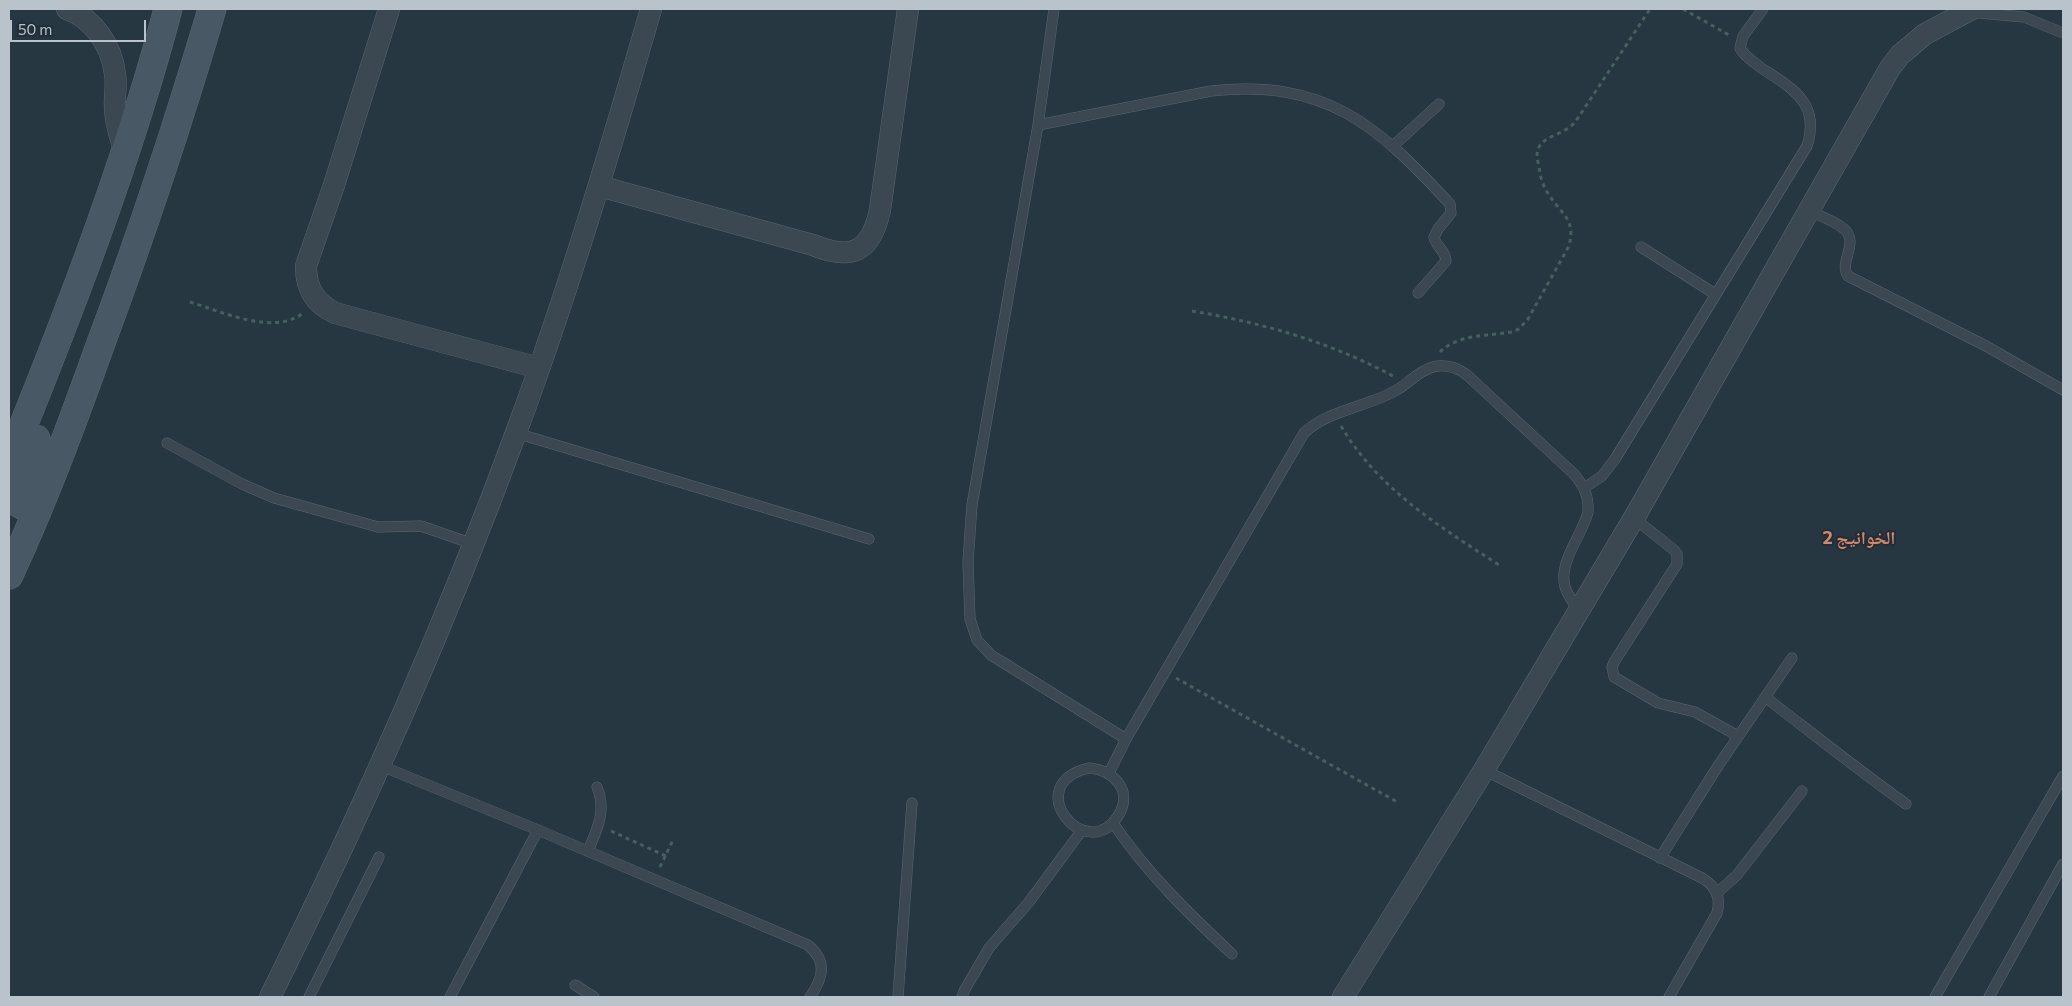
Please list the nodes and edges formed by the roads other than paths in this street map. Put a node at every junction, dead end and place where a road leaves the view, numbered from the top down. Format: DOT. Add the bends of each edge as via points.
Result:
graph roads {
  1 [pos="67,9"];
  2 [pos="168,9"];
  3 [pos="212,9"];
  4 [pos="389,9"];
  5 [pos="651,9"];
  6 [pos="908,9"];
  7 [pos="1054,9"];
  8 [pos="1762,9"];
  9 [pos="1969,10"];
  10 [pos="2063,33"];
  11 [pos="1439,104"];
  12 [pos="1038,125"];
  13 [pos="1393,146"];
  14 [pos="125,153"];
  15 [pos="599,186"];
  16 [pos="1809,211"];
  17 [pos="313,247"];
  18 [pos="1641,248"];
  19 [pos="1418,293"];
  20 [pos="1715,294"];
  21 [pos="355,317"];
  22 [pos="539,368"];
  23 [pos="2063,390"];
  24 [pos="33,400"];
  25 [pos="516,433"];
  26 [pos="166,443"];
  27 [pos="9,461"];
  28 [pos="1584,488"];
  29 [pos="37,510"];
  30 [pos="1634,518"];
  31 [pos="869,539"];
  32 [pos="473,544"];
  33 [pos="9,575"];
  34 [pos="1579,611"];
  35 [pos="1792,658"];
  36 [pos="1765,697"];
  37 [pos="1738,736"];
  38 [pos="1126,739"];
  39 [pos="379,766"];
  40 [pos="1484,770"];
  41 [pos="1108,773"];
  42 [pos="2063,776"];
  43 [pos="597,787"];
  44 [pos="1802,791"];
  45 [pos="912,803"];
  46 [pos="1906,804"];
  47 [pos="1113,823"];
  48 [pos="538,830"];
  49 [pos="1082,830"];
  50 [pos="588,851"];
  51 [pos="379,857"];
  52 [pos="1660,858"];
  53 [pos="2063,864"];
  54 [pos="1717,893"];
  55 [pos="1232,954"];
  56 [pos="575,985"];
  57 [pos="270,997"];
  58 [pos="309,997"];
  59 [pos="450,997"];
  60 [pos="594,997"];
  61 [pos="810,997"];
  62 [pos="898,997"];
  63 [pos="962,997"];
  64 [pos="1343,997"];
  65 [pos="1669,997"];
  66 [pos="1935,997"];
  67 [pos="1989,997"];
  1 -- 14 [label="street" via="85,18 106,43 116,74 117,126"];
  2 -- 14 [label="street"];
  3 -- 29 [label="street" via="126,276"];
  4 -- 17 [label="street"];
  5 -- 15 [label="street"];
  6 -- 15 [label="street" via="876,228 862,246 852,252 830,252"];
  7 -- 12 [label="lane"];
  8 -- 20 [label="lane" via="1740,42 1740,48 1743,54 1796,91 1809,113 1811,127 1807,146"];
  9 -- 10 [label="lane" via="2012,14"];
  9 -- 16 [label="street" via="1925,34 1890,68"];
  11 -- 13 [label="lane"];
  12 -- 13 [label="lane" via="1211,91 1267,88 1322,101 1371,128"];
  12 -- 38 [label="lane" via="975,476 968,562 970,619 977,640 992,656"];
  13 -- 19 [label="lane" via="1447,200 1451,208 1434,237 1446,261"];
  14 -- 24 [label="street" via="82,277"];
  15 -- 22 [label="street"];
  16 -- 23 [label="lane" via="1842,227 1848,234 1850,243 1845,267 1848,276 1986,346"];
  16 -- 30 [label="street"];
  17 -- 21 [label="street" via="324,288 343,310"];
  17 -- 21 [label="street" via="306,266 306,278 316,300 324,308"];
  18 -- 20 [label="lane"];
  20 -- 28 [label="lane" via="1615,459 1602,476"];
  21 -- 22 [label="street"];
  22 -- 25 [label="street"];
  24 -- 27 [label="street"];
  24 -- 29 [label="street" via="40,414 40,428 16,493 20,504"];
  25 -- 31 [label="lane"];
  25 -- 32 [label="street"];
  26 -- 32 [label="lane" via="274,498 378,527 421,526"];
  28 -- 34 [label="lane" via="1588,512 1565,565 1564,576 1565,587"];
  28 -- 38 [label="lane" via="1574,474 1468,375 1450,366 1430,368 1370,403 1322,418 1312,424 1297,443"];
  29 -- 33 [label="street"];
  30 -- 34 [label="street"];
  30 -- 37 [label="lane" via="1674,550 1677,564 1614,662 1614,677 1658,703 1694,712"];
  32 -- 39 [label="street"];
  34 -- 40 [label="street"];
  35 -- 36 [label="lane"];
  36 -- 37 [label="lane"];
  36 -- 46 [label="lane"];
  37 -- 52 [label="lane"];
  38 -- 41 [label="lane"];
  39 -- 48 [label="lane"];
  39 -- 57 [label="street"];
  40 -- 52 [label="lane"];
  40 -- 64 [label="street"];
  41 -- 47 [label="lane" via="1120,785 1123,794 1122,810"];
  41 -- 49 [label="lane" via="1094,769 1079,770 1063,784 1058,804 1061,812 1066,820"];
  42 -- 66 [label="lane"];
  43 -- 50 [label="lane" via="602,802 599,826"];
  44 -- 54 [label="lane" via="1737,875"];
  45 -- 62 [label="lane"];
  47 -- 49 [label="lane" via="1099,830"];
  47 -- 55 [label="lane" via="1165,889"];
  48 -- 50 [label="lane"];
  48 -- 59 [label="lane"];
  49 -- 63 [label="lane" via="1029,902 989,948"];
  50 -- 61 [label="lane" via="808,944 815,950 822,966 819,984"];
  51 -- 58 [label="lane"];
  52 -- 54 [label="lane" via="1709,882"];
  53 -- 67 [label="lane"];
  54 -- 65 [label="lane" via="1717,913"];
  56 -- 60 [label="lane"];
}
